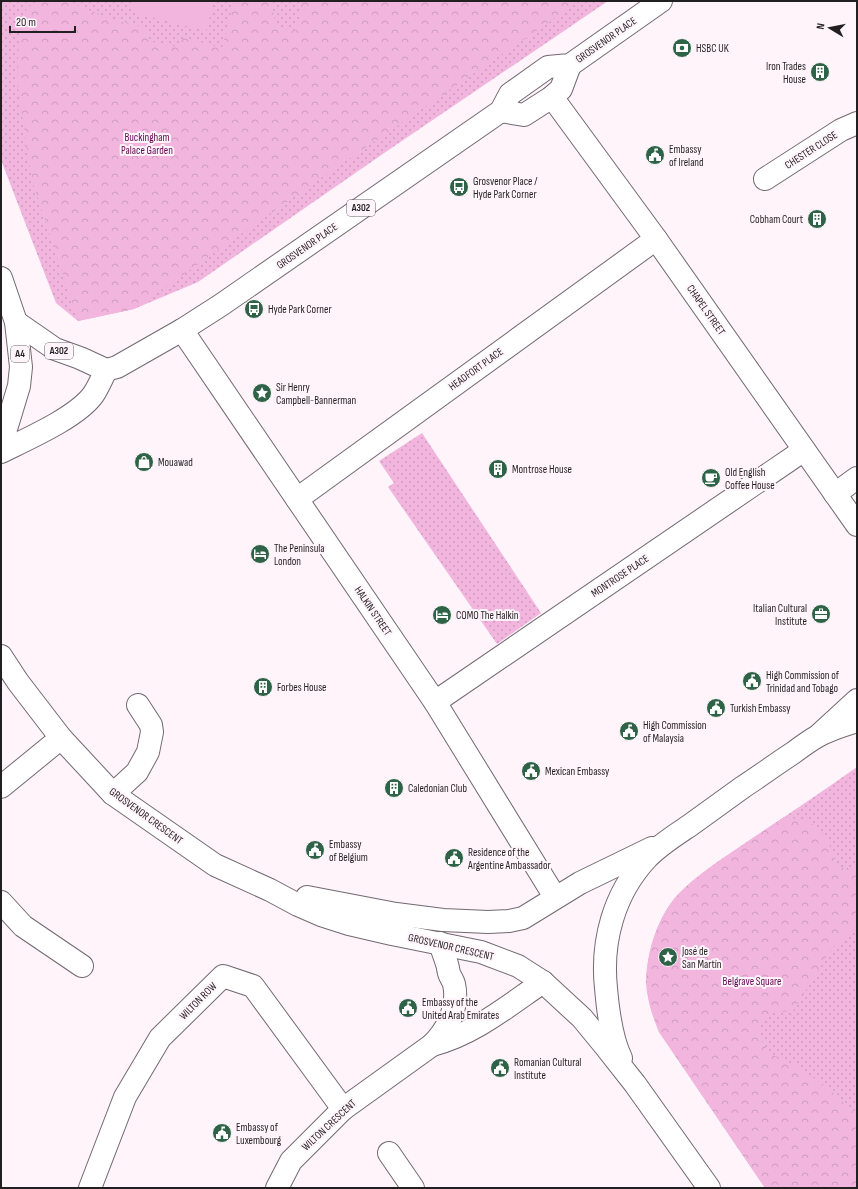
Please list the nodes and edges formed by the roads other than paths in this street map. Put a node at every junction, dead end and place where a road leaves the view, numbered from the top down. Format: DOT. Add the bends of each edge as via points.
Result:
graph roads {
  1 [pos="661,1"];
  2 [pos="570,65"];
  3 [pos="552,97"];
  4 [pos="501,112"];
  5 [pos="857,123"];
  6 [pos="765,179"];
  7 [pos="656,239"];
  8 [pos="1,278"];
  9 [pos="16,322"];
  10 [pos="182,330"];
  11 [pos="106,370"];
  12 [pos="1,440"];
  13 [pos="804,450"];
  14 [pos="1,452"];
  15 [pos="857,478"];
  16 [pos="835,494"];
  17 [pos="297,499"];
  18 [pos="857,525"];
  19 [pos="1,656"];
  20 [pos="857,700"];
  21 [pos="435,702"];
  22 [pos="138,705"];
  23 [pos="857,721"];
  24 [pos="818,736"];
  25 [pos="61,738"];
  26 [pos="1,787"];
  27 [pos="113,794"];
  28 [pos="666,841"];
  29 [pos="270,890"];
  30 [pos="555,898"];
  31 [pos="1,902"];
  32 [pos="440,943"];
  33 [pos="82,966"];
  34 [pos="543,982"];
  35 [pos="432,1045"];
  36 [pos="635,1084"];
  37 [pos="344,1110"];
  38 [pos="389,1153"];
  39 [pos="90,1188"];
  40 [pos="277,1188"];
  41 [pos="413,1188"];
  42 [pos="709,1188"];
  1 -- 2 [label="main road, GROSVENOR PLACE / A302"];
  2 -- 3 [label="main road, GROSVENOR PLACE" via="562,89"];
  2 -- 4 [label="main road, GROSVENOR PLACE / A302" via="548,67 510,94"];
  3 -- 4 [label="main road, GROSVENOR PLACE" via="524,115"];
  3 -- 7 [label="main road, CHAPEL STREET"];
  4 -- 10 [label="main road, GROSVENOR PLACE / A302"];
  5 -- 6 [label="main road, CHESTER CLOSE" via="841,130"];
  7 -- 13 [label="main road, CHAPEL STREET"];
  7 -- 17 [label="main road, HEADFORT PLACE"];
  8 -- 9 [label="main road, A4"];
  9 -- 11 [label="main road, A302" via="55,349"];
  9 -- 12 [label="main road, A4" via="21,367 19,386"];
  10 -- 11 [label="main road, GROSVENOR PLACE / A302" via="117,367"];
  10 -- 17 [label="main road, HALKIN STREET"];
  11 -- 14 [label="main road" via="93,395 79,410"];
  13 -- 16 [label="main road, CHAPEL STREET"];
  13 -- 21 [label="main road, MONTROSE PLACE"];
  15 -- 16 [label="main road"];
  16 -- 18 [label="main road, CHAPEL STREET"];
  17 -- 21 [label="main road, HALKIN STREET"];
  19 -- 25 [label="main road, GROSVENOR CRESCENT"];
  20 -- 24 [label="main road"];
  21 -- 30 [label="main road, HALKIN STREET"];
  22 -- 27 [label="main road" via="151,725 148,752 137,772"];
  23 -- 24 [label="main road" via="838,726"];
  24 -- 28 [label="main road"];
  25 -- 26 [label="main road"];
  25 -- 27 [label="main road, GROSVENOR CRESCENT"];
  27 -- 29 [label="main road, GROSVENOR CRESCENT" via="215,865"];
  28 -- 30 [label="main road, GROSVENOR CRESCENT" via="612,866"];
  28 -- 36 [label="main road" via="630,878 619,899 608,934 605,978 611,1024 620,1056"];
  29 -- 30 [label="main road, GROSVENOR CRESCENT" via="396,914 467,922 523,918"];
  29 -- 32 [label="main road, GROSVENOR CRESCENT" via="321,915 350,924"];
  31 -- 33 [label="main road" via="23,926"];
  32 -- 34 [label="main road, GROSVENOR CRESCENT" via="502,959"];
  32 -- 35 [label="main road, WILTON CRESCENT" via="454,983 455,1007 446,1029"];
  34 -- 35 [label="main road, WILTON CRESCENT" via="467,1033"];
  34 -- 36 [label="main road, GROSVENOR CRESCENT" via="582,1018"];
  35 -- 37 [label="main road, WILTON CRESCENT"];
  36 -- 42 [label="main road"];
  37 -- 39 [label="main road, WILTON ROW" via="253,986 223,976 160,1038 125,1097"];
  37 -- 40 [label="main road, WILTON CRESCENT" via="291,1161"];
  38 -- 41 [label="main road"];
}
